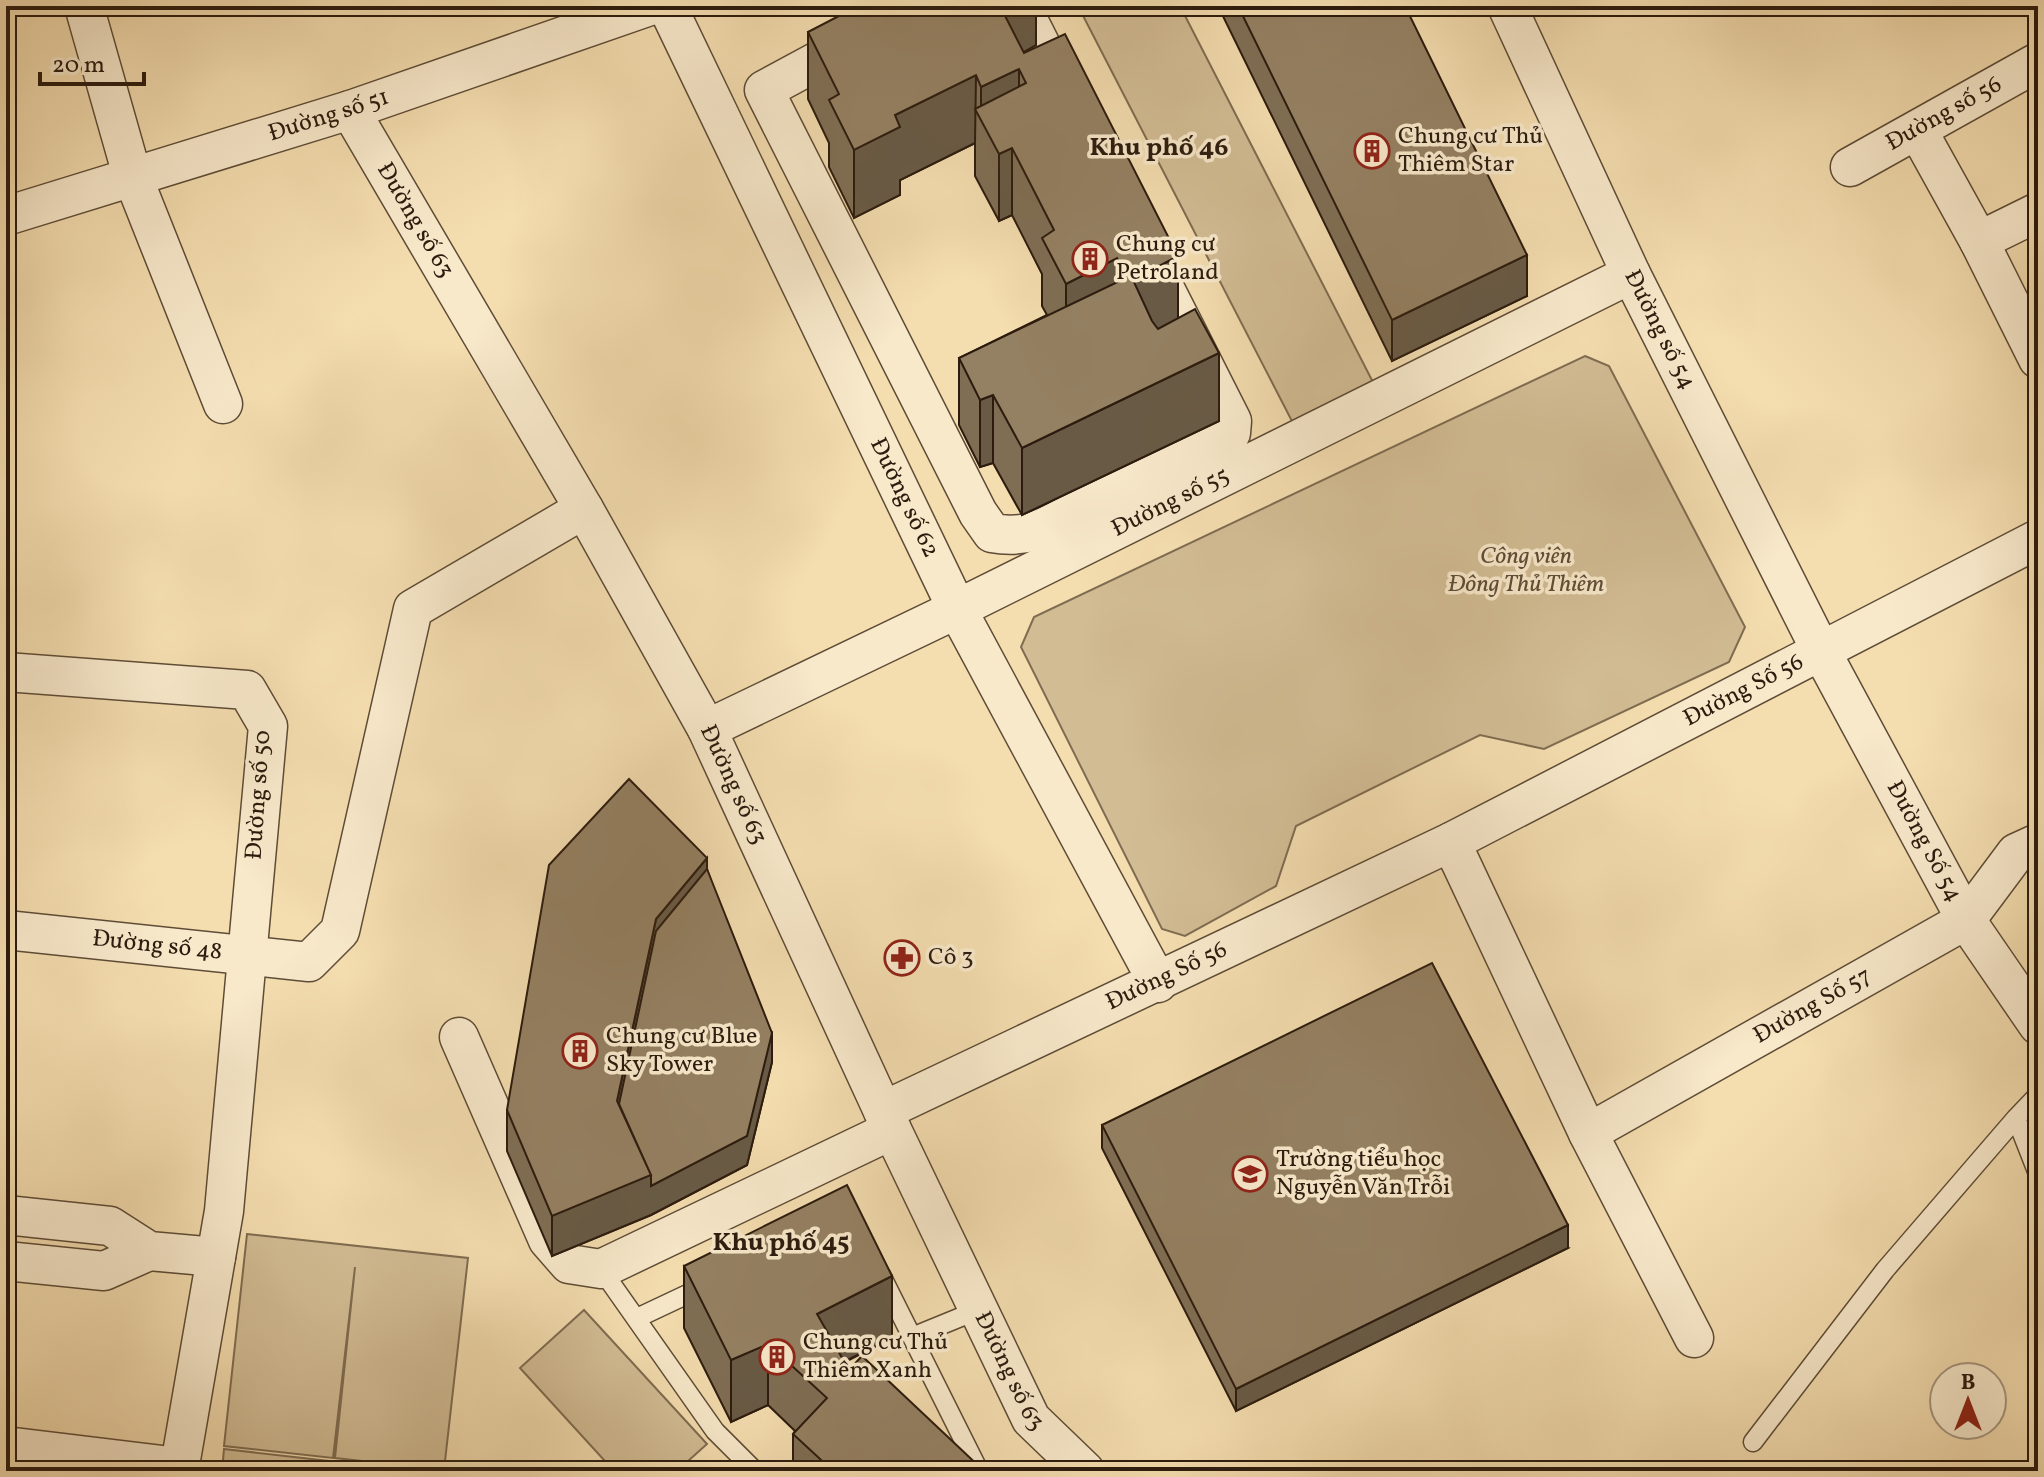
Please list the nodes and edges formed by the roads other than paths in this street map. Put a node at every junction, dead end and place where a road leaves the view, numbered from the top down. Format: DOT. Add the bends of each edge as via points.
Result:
graph roads {
  1 [pos="84,6"];
  2 [pos="650,6"];
  3 [pos="667,6"];
  4 [pos="1021,6"];
  5 [pos="1507,6"];
  6 [pos="890,22"];
  7 [pos="2038,62"];
  8 [pos="350,110"];
  9 [pos="1077,117"];
  10 [pos="1918,131"];
  11 [pos="1850,167"];
  12 [pos="132,175"];
  13 [pos="2038,212"];
  14 [pos="6,216"];
  15 [pos="1141,241"];
  16 [pos="1979,241"];
  17 [pos="1631,274"];
  18 [pos="879,319"];
  19 [pos="829,341"];
  20 [pos="2038,359"];
  21 [pos="223,404"];
  22 [pos="584,509"];
  23 [pos="1088,524"];
  24 [pos="2038,539"];
  25 [pos="957,609"];
  26 [pos="1821,651"];
  27 [pos="6,672"];
  28 [pos="707,729"];
  29 [pos="1451,842"];
  30 [pos="2027,848"];
  31 [pos="1966,920"];
  32 [pos="6,930"];
  33 [pos="247,955"];
  34 [pos="1158,983"];
  35 [pos="2038,1025"];
  36 [pos="459,1037"];
  37 [pos="2038,1095"];
  38 [pos="2016,1118"];
  39 [pos="888,1121"];
  40 [pos="1588,1133"];
  41 [pos="2038,1174"];
  42 [pos="6,1215"];
  43 [pos="149,1251"];
  44 [pos="216,1257"];
  45 [pos="872,1257"];
  46 [pos="6,1261"];
  47 [pos="601,1269"];
  48 [pos="723,1277"];
  49 [pos="978,1310"];
  50 [pos="637,1318"];
  51 [pos="912,1337"];
  52 [pos="1694,1338"];
  53 [pos="1753,1442"];
  54 [pos="6,1446"];
  55 [pos="179,1469"];
  56 [pos="755,1471"];
  57 [pos="979,1471"];
  58 [pos="1085,1471"];
  1 -- 12 [label="street"];
  2 -- 8 [label="street, Đường số 51"];
  3 -- 19 [label="street, Đường số 62"];
  4 -- 9 [label="street"];
  5 -- 17 [label="street, Đường số 54"];
  6 -- 18 [label="street" via="764,90"];
  7 -- 10 [label="street, Đường số 56"];
  8 -- 12 [label="street, Đường số 51"];
  8 -- 22 [label="street, Đường số 63"];
  10 -- 11 [label="street, Đường số 56"];
  10 -- 16 [label="street"];
  12 -- 14 [label="street, Đường số 51"];
  12 -- 21 [label="street"];
  13 -- 16 [label="street"];
  15 -- 23 [label="street" via="1232,421 1231,433"];
  16 -- 20 [label="street"];
  17 -- 23 [label="street, Đường số 55"];
  17 -- 26 [label="street, Đường số 54"];
  18 -- 19 [label="street"];
  18 -- 23 [label="street" via="992,533 1014,537"];
  19 -- 25 [label="street, Đường số 62"];
  22 -- 28 [label="street, Đường số 63"];
  22 -- 33 [label="street, Đường số 48" via="413,609 340,931 309,962"];
  23 -- 25 [label="street, Đường số 55"];
  24 -- 26 [label="street, Đường Số 56"];
  25 -- 28 [label="street, Đường số 55"];
  25 -- 34 [label="street, Đường số 62"];
  26 -- 29 [label="street, Đường Số 56"];
  26 -- 31 [label="street, Đường Số 54"];
  27 -- 33 [label="street, Đường số 50" via="247,690 268,726"];
  28 -- 39 [label="street, Đường số 63"];
  29 -- 34 [label="street, Đường Số 56"];
  29 -- 40 [label="street"];
  30 -- 31 [label="street, Đường Số 57"];
  31 -- 35 [label="street, Đường Số 54"];
  31 -- 40 [label="street, Đường Số 57"];
  32 -- 33 [label="street, Đường số 48"];
  33 -- 44 [label="street"];
  34 -- 39 [label="street, Đường Số 56"];
  36 -- 47 [label="street" via="548,1240 569,1264"];
  37 -- 38 [label="lane"];
  38 -- 41 [label="lane"];
  38 -- 53 [label="lane" via="1885,1270"];
  39 -- 47 [label="street, Đường Số 56"];
  39 -- 49 [label="street, Đường số 63"];
  40 -- 52 [label="street"];
  42 -- 43 [label="street" via="110,1226"];
  43 -- 44 [label="street"];
  43 -- 46 [label="street" via="104,1271"];
  44 -- 55 [label="street"];
  45 -- 51 [label="lane"];
  47 -- 50 [label="lane"];
  48 -- 50 [label="lane"];
  49 -- 51 [label="lane"];
  49 -- 58 [label="street, Đường số 63" via="1031,1419"];
  50 -- 56 [label="lane" via="715,1431"];
  51 -- 57 [label="lane"];
  54 -- 55 [label="street"];
}
